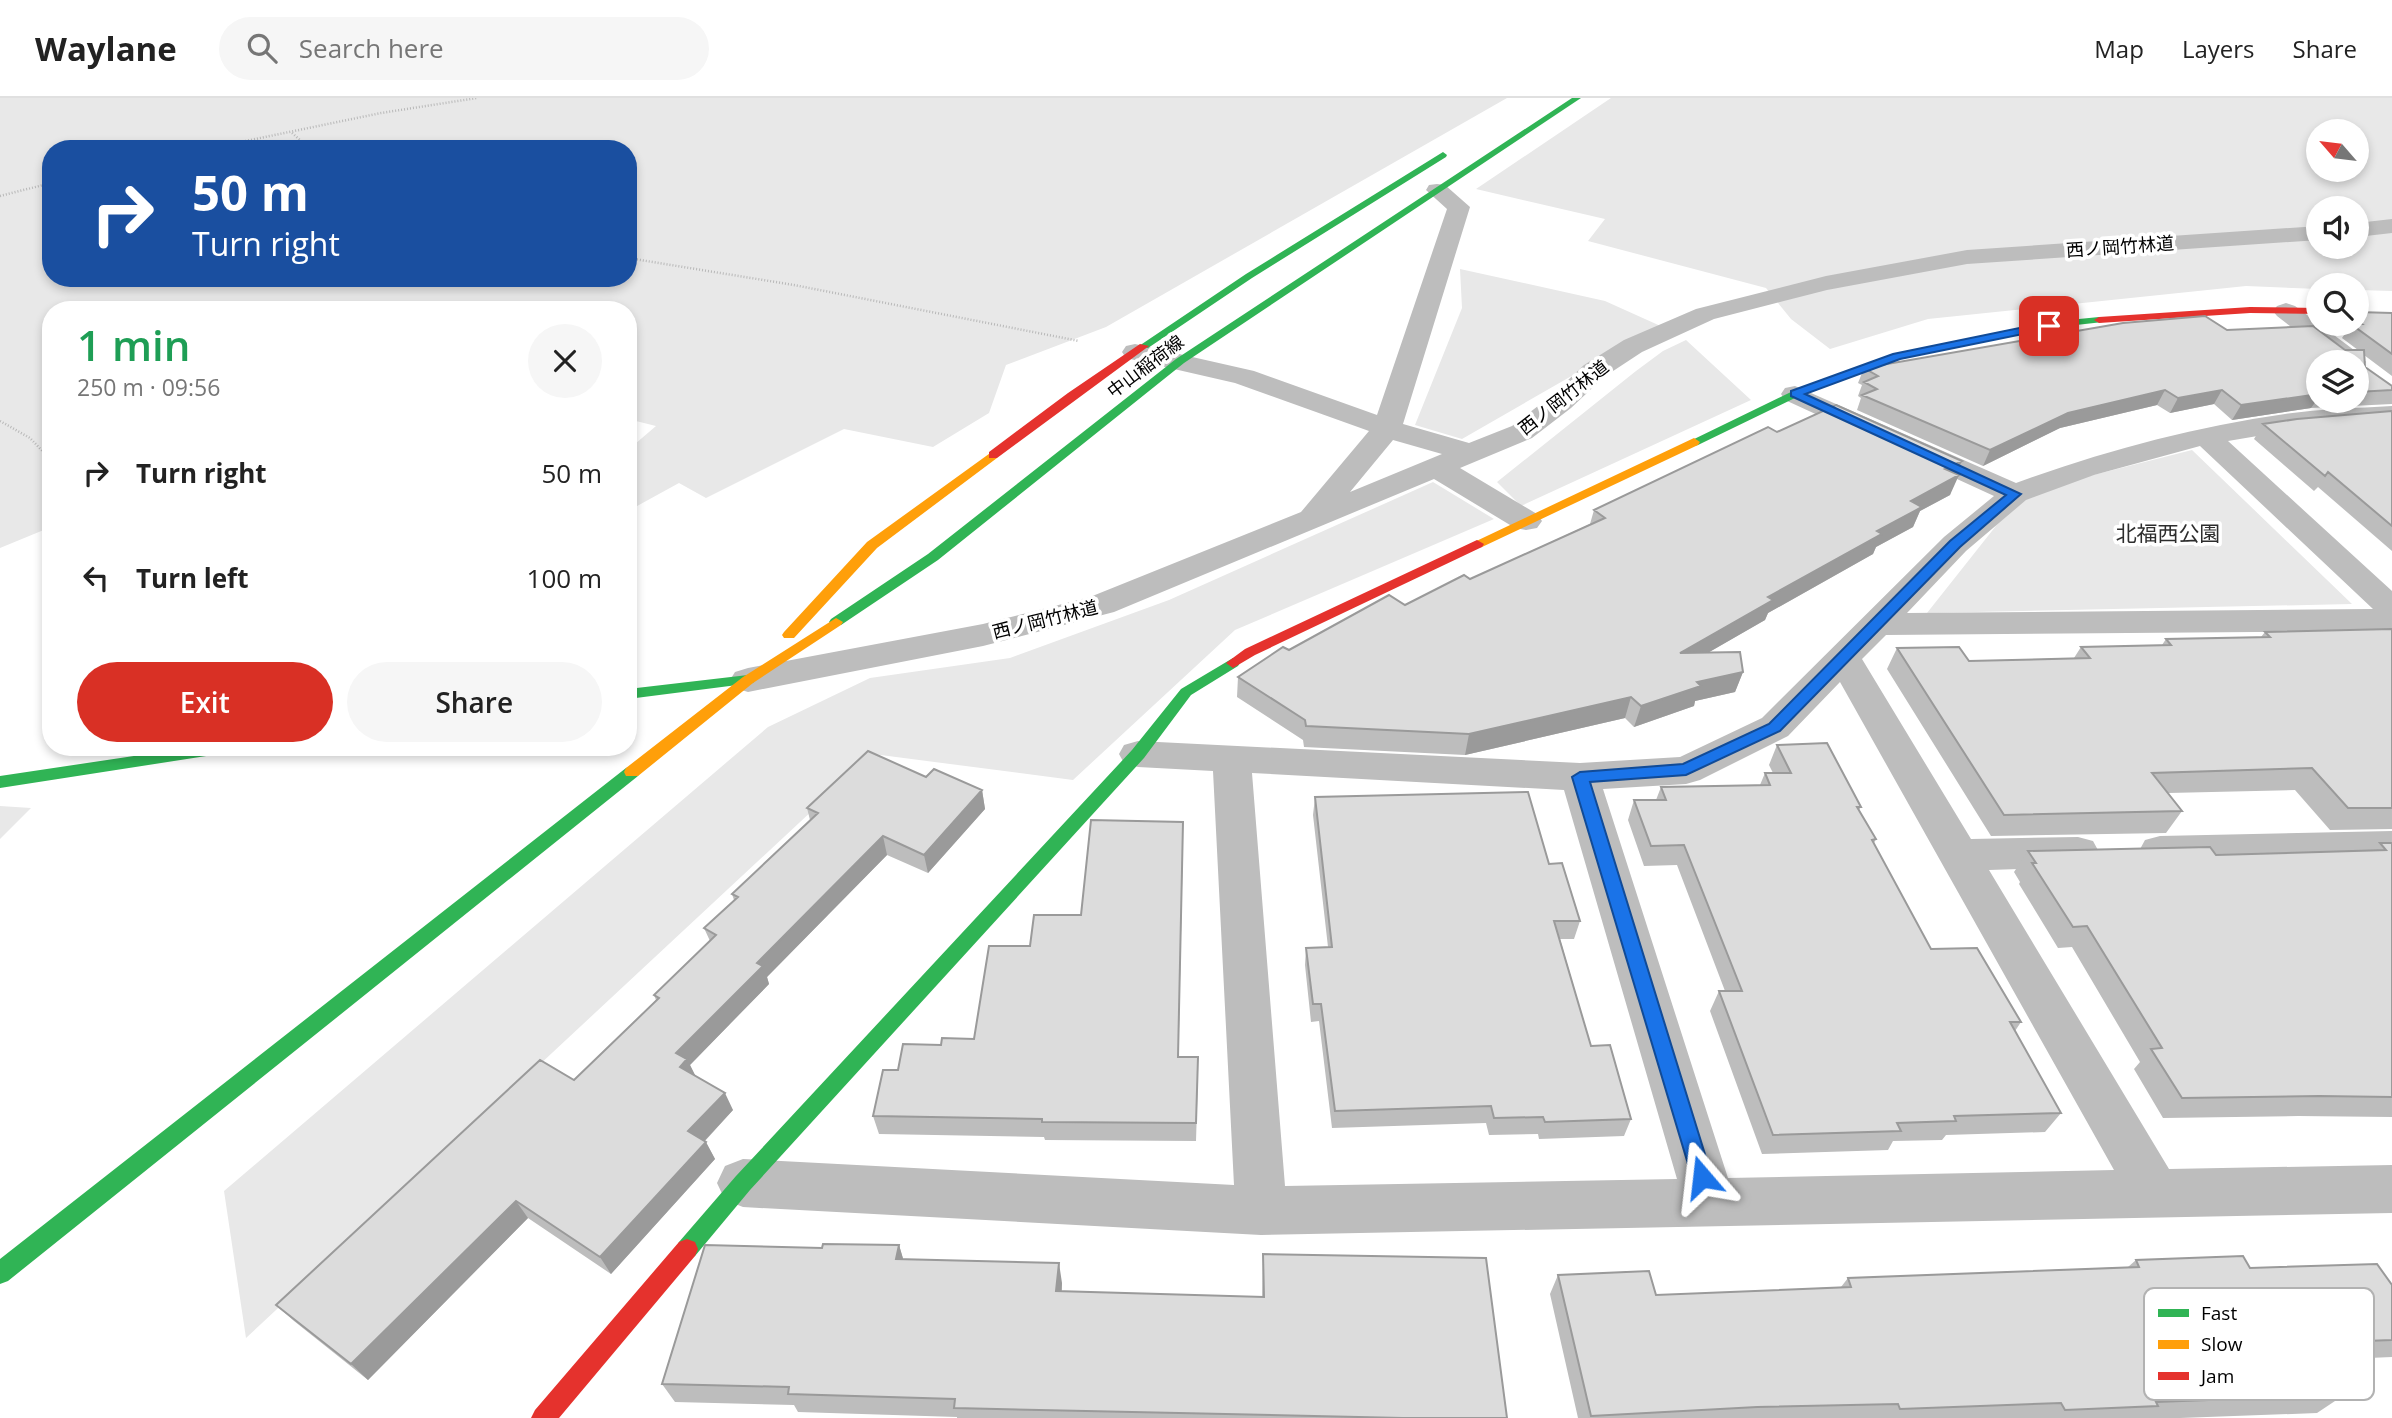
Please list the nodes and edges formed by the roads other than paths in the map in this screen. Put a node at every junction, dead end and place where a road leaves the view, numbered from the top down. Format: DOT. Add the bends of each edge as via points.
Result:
graph roads {
  1 [pos="1577,98"];
  2 [pos="1455,148"];
  3 [pos="1437,190"];
  4 [pos="2392,226"];
  5 [pos="2369,229"];
  6 [pos="2306,234"];
  7 [pos="2286,311"];
  8 [pos="2306,311"];
  9 [pos="2337,350"];
  10 [pos="1135,352"];
  11 [pos="1180,361"];
  12 [pos="2380,387"];
  13 [pos="1795,394"];
  14 [pos="1387,429"];
  15 [pos="2206,436"];
  16 [pos="1469,452"];
  17 [pos="1436,467"];
  18 [pos="2015,494"];
  19 [pos="1310,520"];
  20 [pos="1526,521"];
  21 [pos="2392,609"];
  22 [pos="2392,620"];
  23 [pos="1875,624"];
  24 [pos="1843,656"];
  25 [pos="748,680"];
  26 [pos="637,693"];
  27 [pos="1138,754"];
  28 [pos="172,756"];
  29 [pos="1232,759"];
  30 [pos="1580,777"];
  31 [pos="0,782"];
  32 [pos="2392,846"];
  33 [pos="1959,855"];
  34 [pos="743,1183"];
  35 [pos="2392,1189"];
  36 [pos="2156,1195"];
  37 [pos="1710,1204"];
  38 [pos="1261,1211"];
  39 [pos="0,1273"];
  40 [pos="543,1418"];
  1 -- 3 [label="main road, 中山稲荷線"];
  2 -- 10 [label="main road, 中山稲荷線"];
  3 -- 11 [label="main road, 中山稲荷線"];
  3 -- 14 [label="street" via="1459,207"];
  4 -- 5 [label="street"];
  6 -- 16 [label="street, 西ノ岡竹林道" via="1967,257 1826,283 1719,310 1633,346 1594,370 1522,432"];
  7 -- 8 [label="main road"];
  7 -- 9 [label="street"];
  7 -- 13 [label="main road" via="2149,315 2049,326 1897,356"];
  10 -- 11 [label="street"];
  10 -- 25 [label="main road, 中山稲荷線" via="872,545"];
  11 -- 14 [label="street" via="1260,382"];
  11 -- 25 [label="main road, 中山稲荷線" via="933,557"];
  12 -- 15 [label="street" via="2287,422"];
  13 -- 18 [label="street"];
  13 -- 20 [label="main road"];
  14 -- 16 [label="street"];
  14 -- 19 [label="street"];
  15 -- 18 [label="street" via="2083,469"];
  15 -- 21 [label="street"];
  16 -- 17 [label="street, 西ノ岡竹林道"];
  17 -- 19 [label="street, 西ノ岡竹林道"];
  17 -- 20 [label="street"];
  18 -- 23 [label="street" via="1955,544"];
  19 -- 25 [label="street, 西ノ岡竹林道" via="1102,605 983,635"];
  20 -- 27 [label="main road" via="1250,652 1186,692"];
  22 -- 23 [label="street"];
  23 -- 24 [label="street"];
  24 -- 30 [label="street" via="1775,727 1686,770"];
  24 -- 33 [label="street"];
  25 -- 26 [label="main road, 中山稲荷線"];
  25 -- 39 [label="main road"];
  27 -- 29 [label="street"];
  27 -- 34 [label="main road"];
  28 -- 31 [label="main road"];
  29 -- 30 [label="street"];
  29 -- 38 [label="street"];
  30 -- 37 [label="street"];
  32 -- 33 [label="street"];
  33 -- 36 [label="street"];
  34 -- 38 [label="street"];
  34 -- 40 [label="main road"];
  35 -- 36 [label="street"];
  36 -- 37 [label="street"];
  37 -- 38 [label="street"];
}
